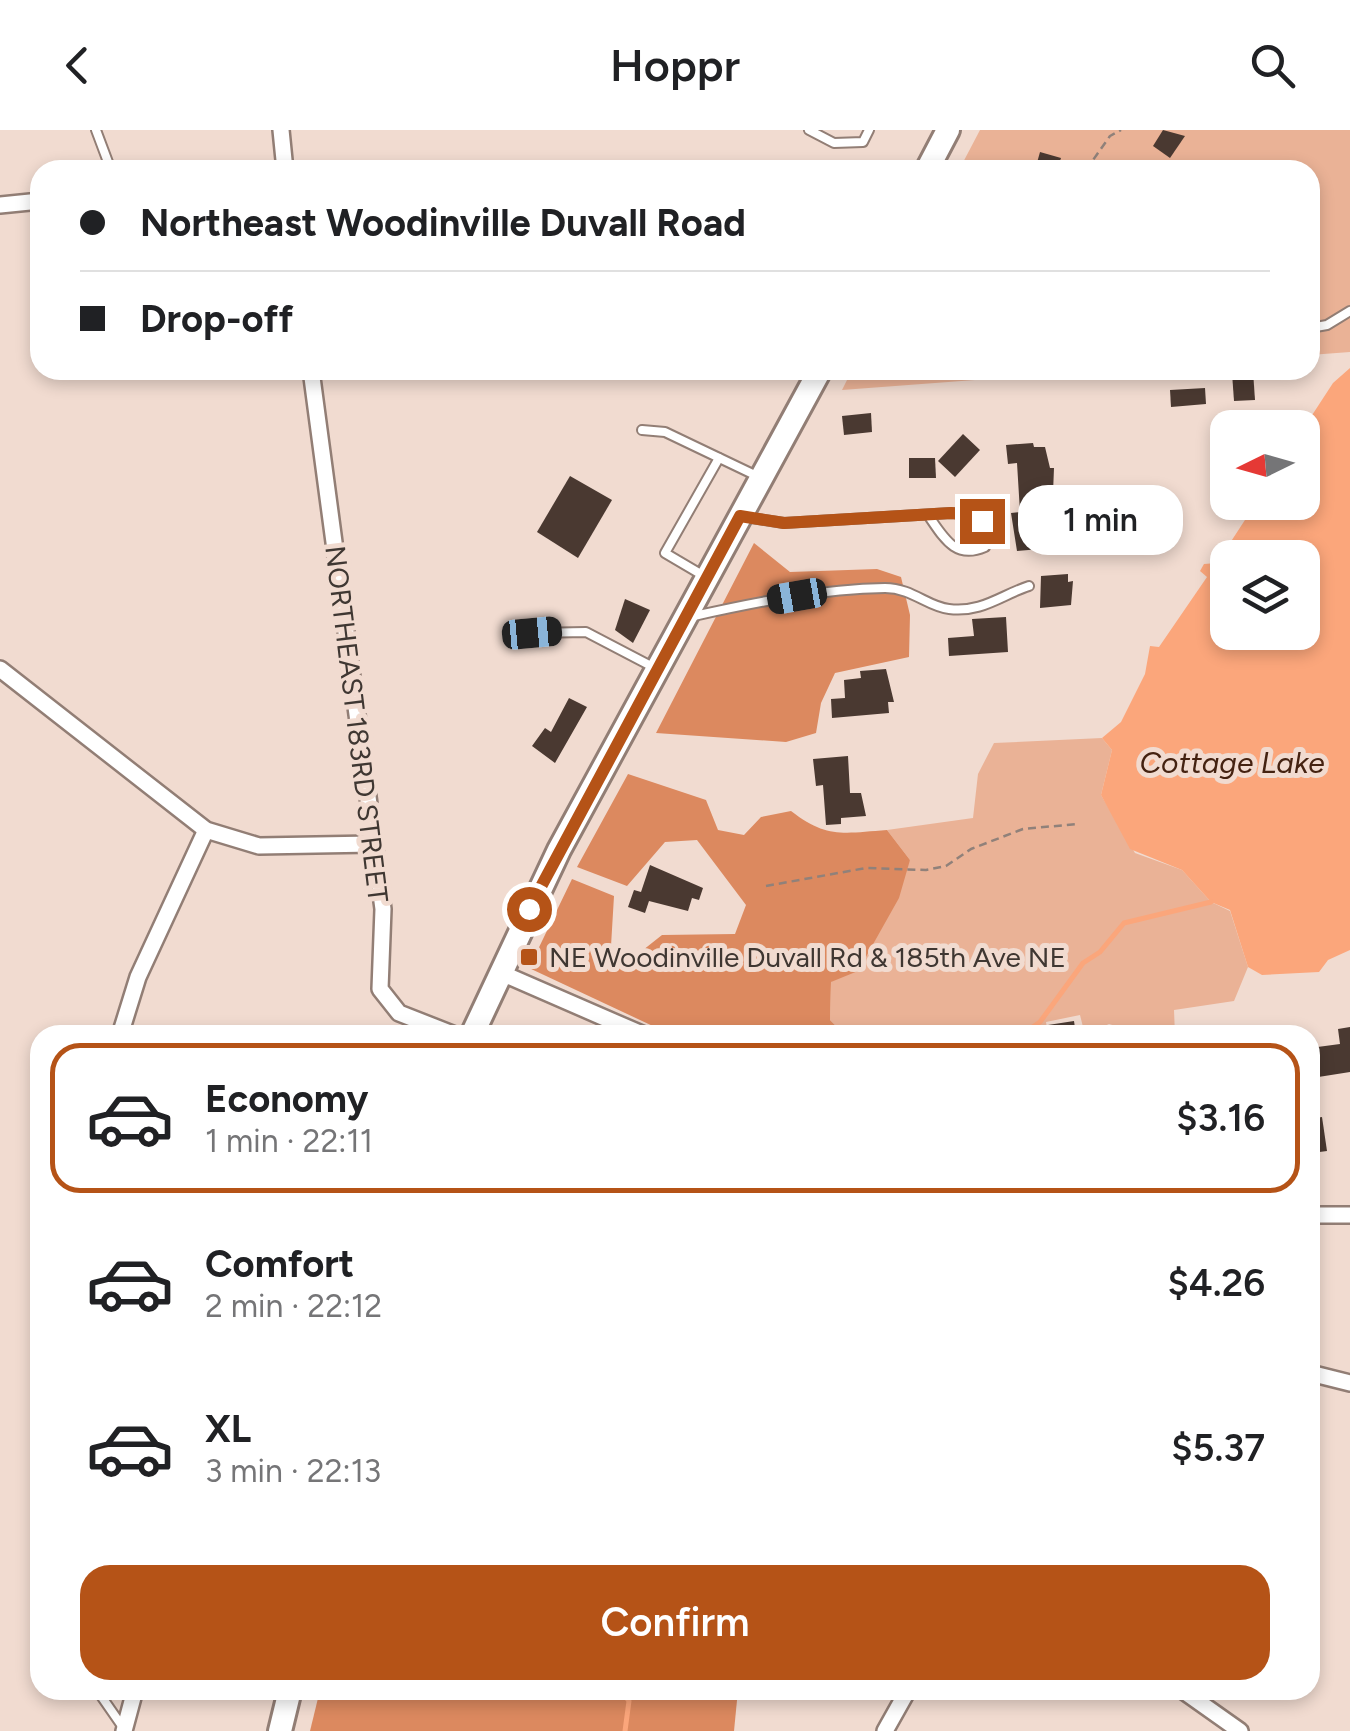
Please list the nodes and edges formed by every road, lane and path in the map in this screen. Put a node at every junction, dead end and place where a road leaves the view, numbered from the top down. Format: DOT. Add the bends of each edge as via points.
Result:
graph roads {
  1 [pos="96,130"];
  2 [pos="281,130"];
  3 [pos="810,130"];
  4 [pos="870,130"];
  5 [pos="948,130"];
  6 [pos="1121,130"];
  7 [pos="107,160"];
  8 [pos="285,160"];
  9 [pos="932,160"];
  10 [pos="1093,160"];
  11 [pos="30,202"];
  12 [pos="0,205"];
  13 [pos="1350,311"];
  14 [pos="1320,326"];
  15 [pos="312,380"];
  16 [pos="815,380"];
  17 [pos="642,430"];
  18 [pos="719,458"];
  19 [pos="761,478"];
  20 [pos="928,514"];
  21 [pos="740,516"];
  22 [pos="707,578"];
  23 [pos="1028,586"];
  24 [pos="685,618"];
  25 [pos="532,633"];
  26 [pos="0,669"];
  27 [pos="657,670"];
  28 [pos="1077,824"];
  29 [pos="206,830"];
  30 [pos="374,844"];
  31 [pos="766,886"];
  32 [pos="499,972"];
  33 [pos="123,1025"];
  34 [pos="430,1025"];
  35 [pos="476,1025"];
  36 [pos="621,1025"];
  37 [pos="1320,1215"];
  38 [pos="1350,1215"];
  39 [pos="1320,1376"];
  40 [pos="1350,1383"];
  41 [pos="104,1700"];
  42 [pos="132,1700"];
  43 [pos="288,1700"];
  44 [pos="902,1700"];
  45 [pos="1196,1700"];
  46 [pos="124,1730"];
  47 [pos="280,1731"];
  48 [pos="885,1731"];
  49 [pos="1240,1731"];
  1 -- 7 [label="lane"];
  2 -- 8 [label="street"];
  3 -- 4 [label="lane" via="834,143 863,142"];
  5 -- 9 [label="main road"];
  6 -- 10 [label="path"];
  11 -- 12 [label="street"];
  13 -- 14 [label="lane"];
  15 -- 30 [label="street, NORTHEAST 183RD STREET"];
  16 -- 19 [label="main road"];
  17 -- 18 [label="lane" via="665,432"];
  18 -- 19 [label="lane"];
  18 -- 22 [label="lane" via="664,554"];
  19 -- 21 [label="main road"];
  20 -- 20 [label="lane" via="974,515 982,521 985,547 970,553 953,548"];
  20 -- 21 [label="lane" via="784,523"];
  21 -- 22 [label="main road"];
  22 -- 24 [label="main road"];
  23 -- 24 [label="lane" via="983,606 946,610 889,588 797,596"];
  24 -- 27 [label="main road"];
  25 -- 27 [label="lane" via="586,632"];
  26 -- 29 [label="street"];
  27 -- 32 [label="main road"];
  28 -- 31 [label="path" via="1023,829 926,870 878,867"];
  29 -- 30 [label="street" via="259,846"];
  29 -- 33 [label="street" via="138,977"];
  30 -- 34 [label="street, NORTHEAST 183RD STREET" via="382,909 380,990 399,1013"];
  32 -- 35 [label="main road"];
  32 -- 36 [label="street"];
  37 -- 38 [label="street"];
  39 -- 40 [label="street"];
  41 -- 46 [label="lane"];
  42 -- 46 [label="street"];
  43 -- 47 [label="main road"];
  44 -- 48 [label="street"];
  45 -- 49 [label="street"];
}
